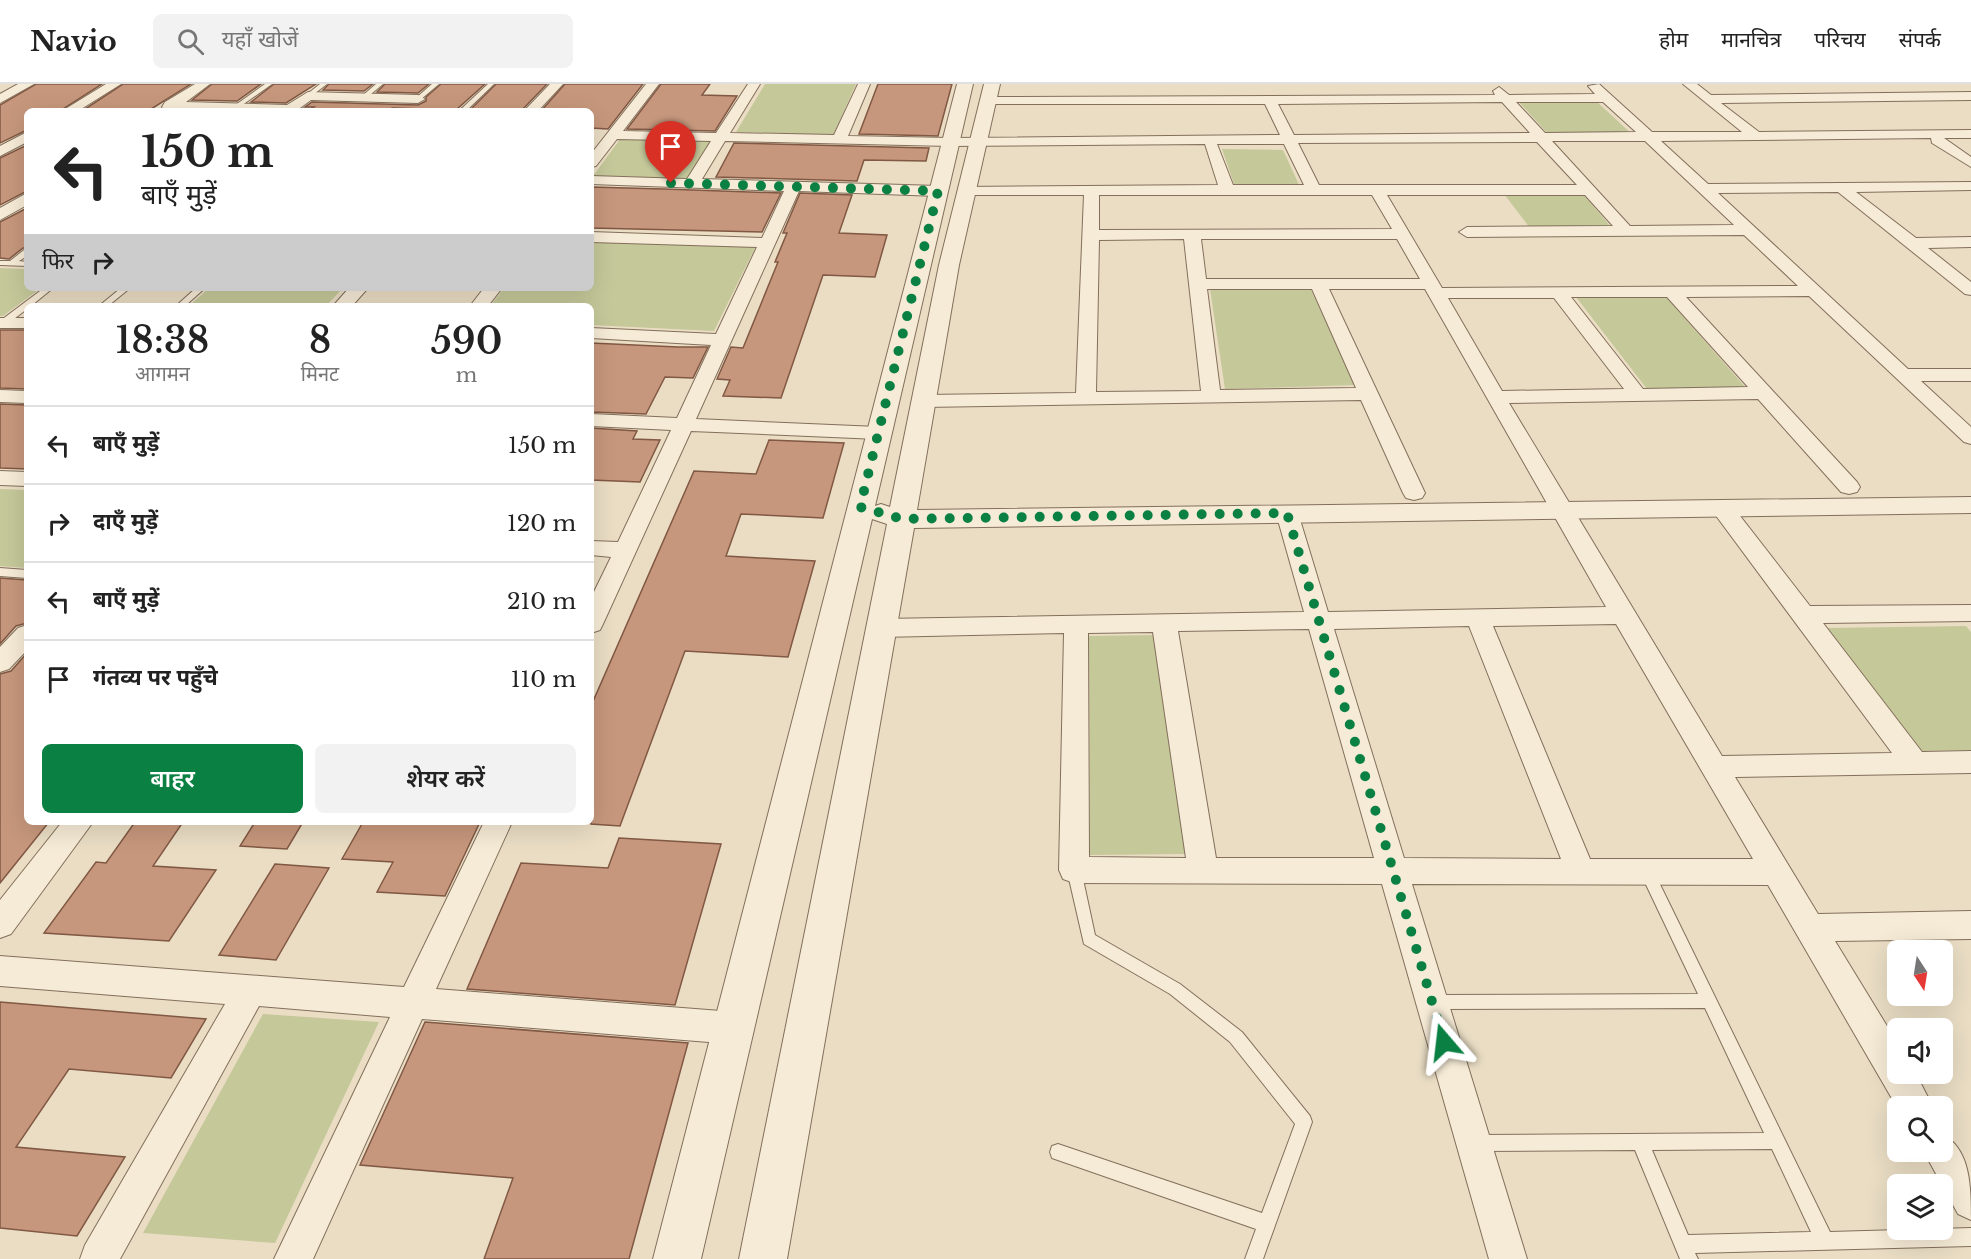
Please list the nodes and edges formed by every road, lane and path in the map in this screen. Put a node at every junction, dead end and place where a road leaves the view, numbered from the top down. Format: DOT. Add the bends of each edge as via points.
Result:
graph roads {
  1 [pos="28,84"];
  2 [pos="115,84"];
  3 [pos="204,84"];
  4 [pos="269,84"];
  5 [pos="324,84"];
  6 [pos="380,84"];
  7 [pos="436,84"];
  8 [pos="491,84"];
  9 [pos="557,84"];
  10 [pos="653,84"];
  11 [pos="754,84"];
  12 [pos="864,84"];
  13 [pos="1103,84"];
  14 [pos="1184,84"];
  15 [pos="1492,84"];
  16 [pos="1591,84"];
  17 [pos="1689,84"];
  18 [pos="1775,84"];
  19 [pos="1861,84"];
  20 [pos="982,90"];
  21 [pos="308,96"];
  22 [pos="1956,96"];
  23 [pos="1971,96"];
  24 [pos="1881,97"];
  25 [pos="363,98"];
  26 [pos="1607,98"];
  27 [pos="1795,98"];
  28 [pos="0,99"];
  29 [pos="418,99"];
  30 [pos="1506,99"];
  31 [pos="1708,99"];
  32 [pos="1103,100"];
  33 [pos="1187,100"];
  34 [pos="1270,100"];
  35 [pos="1971,105"];
  36 [pos="236,107"];
  37 [pos="74,108"];
  38 [pos="166,108"];
  39 [pos="254,108"];
  40 [pos="292,108"];
  41 [pos="408,108"];
  42 [pos="465,108"];
  43 [pos="534,108"];
  44 [pos="1971,134"];
  45 [pos="613,135"];
  46 [pos="720,137"];
  47 [pos="1757,137"];
  48 [pos="24,138"];
  49 [pos="839,140"];
  50 [pos="1937,140"];
  51 [pos="1971,140"];
  52 [pos="1543,141"];
  53 [pos="1652,141"];
  54 [pos="1290,142"];
  55 [pos="969,143"];
  56 [pos="1211,146"];
  57 [pos="0,152"];
  58 [pos="594,159"];
  59 [pos="1971,163"];
  60 [pos="594,180"];
  61 [pos="692,183"];
  62 [pos="794,186"];
  63 [pos="1971,186"];
  64 [pos="1841,187"];
  65 [pos="1704,189"];
  66 [pos="953,190"];
  67 [pos="1092,190"];
  68 [pos="1227,190"];
  69 [pos="1314,190"];
  70 [pos="1377,190"];
  71 [pos="1492,190"];
  72 [pos="1588,190"];
  73 [pos="24,200"];
  74 [pos="0,215"];
  75 [pos="1748,230"];
  76 [pos="1524,231"];
  77 [pos="1626,231"];
  78 [pos="1467,232"];
  79 [pos="1403,234"];
  80 [pos="1090,235"];
  81 [pos="1192,235"];
  82 [pos="594,237"];
  83 [pos="1971,242"];
  84 [pos="768,243"];
  85 [pos="1912,243"];
  86 [pos="24,254"];
  87 [pos="0,263"];
  88 [pos="11,264"];
  89 [pos="24,264"];
  90 [pos="1198,284"];
  91 [pos="1318,284"];
  92 [pos="1434,289"];
  93 [pos="1971,290"];
  94 [pos="45,291"];
  95 [pos="122,291"];
  96 [pos="198,291"];
  97 [pos="356,291"];
  98 [pos="491,291"];
  99 [pos="1813,291"];
  100 [pos="1672,292"];
  101 [pos="1559,293"];
  102 [pos="28,303"];
  103 [pos="107,303"];
  104 [pos="184,303"];
  105 [pos="345,303"];
  106 [pos="481,303"];
  107 [pos="24,306"];
  108 [pos="1,323"];
  109 [pos="24,324"];
  110 [pos="594,333"];
  111 [pos="723,340"];
  112 [pos="1904,375"];
  113 [pos="1971,375"];
  114 [pos="1764,393"];
  115 [pos="1368,394"];
  116 [pos="1638,395"];
  117 [pos="0,396"];
  118 [pos="24,397"];
  119 [pos="1211,397"];
  120 [pos="1497,397"];
  121 [pos="1086,399"];
  122 [pos="924,400"];
  123 [pos="594,420"];
  124 [pos="685,424"];
  125 [pos="878,433"];
  126 [pos="1971,438"];
  127 [pos="0,478"];
  128 [pos="24,479"];
  129 [pos="1971,486"];
  130 [pos="1850,487"];
  131 [pos="1414,493"];
  132 [pos="1556,500"];
  133 [pos="1971,505"];
  134 [pos="860,507"];
  135 [pos="904,508"];
  136 [pos="1722,508"];
  137 [pos="1287,513"];
  138 [pos="594,548"];
  139 [pos="626,550"];
  140 [pos="0,572"];
  141 [pos="24,574"];
  142 [pos="1971,613"];
  143 [pos="1624,615"];
  144 [pos="1803,615"];
  145 [pos="594,618"];
  146 [pos="1478,618"];
  147 [pos="1319,621"];
  148 [pos="1164,623"];
  149 [pos="1076,625"];
  150 [pos="881,628"];
  151 [pos="24,637"];
  152 [pos="0,663"];
  153 [pos="1971,762"];
  154 [pos="1915,763"];
  155 [pos="1714,767"];
  156 [pos="77,825"];
  157 [pos="497,825"];
  158 [pos="1074,870"];
  159 [pos="1203,871"];
  160 [pos="1393,871"];
  161 [pos="1581,872"];
  162 [pos="1647,872"];
  163 [pos="1776,872"];
  164 [pos="0,924"];
  165 [pos="1971,925"];
  166 [pos="1810,928"];
  167 [pos="0,971"];
  168 [pos="250,991"];
  169 [pos="1709,1001"];
  170 [pos="1432,1002"];
  171 [pos="413,1003"];
  172 [pos="734,1028"];
  173 [pos="1909,1096"];
  174 [pos="1776,1141"];
  175 [pos="1640,1142"];
  176 [pos="1474,1143"];
  177 [pos="1058,1152"];
  178 [pos="1948,1162"];
  179 [pos="1971,1201"];
  180 [pos="1267,1224"];
  181 [pos="1971,1237"];
  182 [pos="1825,1241"];
  183 [pos="1685,1252"];
  184 [pos="105,1259"];
  185 [pos="293,1259"];
  186 [pos="677,1259"];
  187 [pos="763,1259"];
  188 [pos="1254,1259"];
  189 [pos="1508,1259"];
  1 -- 28 [label="street"];
  2 -- 37 [label="street"];
  3 -- 38 [label="street"];
  4 -- 36 [label="lane"];
  5 -- 21 [label="lane"];
  6 -- 25 [label="lane"];
  7 -- 29 [label="lane"];
  8 -- 42 [label="lane"];
  9 -- 43 [label="street"];
  10 -- 45 [label="street"];
  11 -- 46 [label="street"];
  12 -- 49 [label="street"];
  13 -- 32 [label="street"];
  14 -- 33 [label="street"];
  15 -- 30 [label="street"];
  16 -- 26 [label="street"];
  17 -- 31 [label="street"];
  18 -- 27 [label="street"];
  19 -- 24 [label="street"];
  20 -- 32 [label="street"];
  20 -- 55 [label="street"];
  21 -- 25 [label="street"];
  21 -- 40 [label="street"];
  22 -- 23 [label="street"];
  22 -- 24 [label="street"];
  22 -- 35 [label="street"];
  24 -- 27 [label="street"];
  25 -- 29 [label="street"];
  26 -- 30 [label="street"];
  26 -- 53 [label="street"];
  27 -- 31 [label="street"];
  29 -- 41 [label="street"];
  30 -- 34 [label="street"];
  30 -- 52 [label="street"];
  31 -- 47 [label="street"];
  32 -- 33 [label="street"];
  33 -- 34 [label="street"];
  34 -- 54 [label="street"];
  36 -- 38 [label="street"];
  36 -- 39 [label="street"];
  44 -- 47 [label="street"];
  45 -- 46 [label="street"];
  45 -- 58 [label="street"];
  46 -- 49 [label="street"];
  46 -- 61 [label="street"];
  47 -- 53 [label="street"];
  48 -- 57 [label="street"];
  49 -- 55 [label="street"];
  50 -- 51 [label="street"];
  50 -- 53 [label="street"];
  50 -- 59 [label="street"];
  52 -- 53 [label="street"];
  52 -- 54 [label="street"];
  52 -- 72 [label="street"];
  53 -- 65 [label="street"];
  54 -- 55 [label="street"];
  54 -- 56 [label="street"];
  54 -- 69 [label="street"];
  55 -- 56 [label="street"];
  55 -- 66 [label="street"];
  56 -- 68 [label="street"];
  60 -- 61 [label="street"];
  61 -- 62 [label="street"];
  62 -- 66 [label="street"];
  62 -- 84 [label="street"];
  63 -- 64 [label="street"];
  64 -- 65 [label="street"];
  64 -- 85 [label="street"];
  65 -- 75 [label="street"];
  66 -- 67 [label="street"];
  66 -- 122 [label="street" via="950,266"];
  66 -- 125 [label="street"];
  67 -- 68 [label="street"];
  67 -- 80 [label="street"];
  68 -- 69 [label="street"];
  69 -- 70 [label="street"];
  70 -- 71 [label="street"];
  70 -- 79 [label="street"];
  71 -- 72 [label="street"];
  71 -- 76 [label="street"];
  72 -- 77 [label="street"];
  73 -- 74 [label="street"];
  75 -- 77 [label="street"];
  75 -- 99 [label="street"];
  76 -- 77 [label="street"];
  76 -- 78 [label="street"];
  79 -- 81 [label="street"];
  79 -- 92 [label="street"];
  80 -- 81 [label="street"];
  80 -- 121 [label="street"];
  81 -- 90 [label="street"];
  82 -- 84 [label="street"];
  83 -- 85 [label="street"];
  84 -- 111 [label="street"];
  85 -- 93 [label="street"];
  86 -- 88 [label="lane"];
  87 -- 88 [label="lane"];
  88 -- 89 [label="lane"];
  90 -- 91 [label="street"];
  90 -- 119 [label="street"];
  91 -- 92 [label="street"];
  91 -- 115 [label="street"];
  92 -- 101 [label="street"];
  92 -- 120 [label="street"];
  94 -- 102 [label="lane"];
  95 -- 103 [label="lane"];
  96 -- 104 [label="lane"];
  97 -- 105 [label="street"];
  98 -- 106 [label="street"];
  99 -- 100 [label="street"];
  99 -- 112 [label="street"];
  100 -- 101 [label="street"];
  100 -- 114 [label="street"];
  101 -- 116 [label="street"];
  107 -- 108 [label="lane"];
  108 -- 109 [label="street"];
  110 -- 111 [label="street"];
  111 -- 124 [label="street"];
  112 -- 113 [label="street"];
  112 -- 126 [label="street"];
  114 -- 116 [label="street"];
  114 -- 130 [label="street"];
  115 -- 119 [label="street"];
  115 -- 131 [label="street"];
  116 -- 120 [label="street"];
  117 -- 118 [label="street"];
  119 -- 121 [label="street"];
  120 -- 132 [label="street"];
  121 -- 122 [label="street"];
  122 -- 135 [label="street"];
  123 -- 124 [label="street"];
  124 -- 125 [label="street"];
  124 -- 139 [label="street"];
  125 -- 134 [label="street"];
  127 -- 128 [label="street"];
  129 -- 130 [label="street"];
  130 -- 132 [label="street"];
  131 -- 132 [label="street"];
  131 -- 135 [label="street"];
  132 -- 136 [label="street"];
  132 -- 137 [label="street"];
  132 -- 143 [label="street"];
  133 -- 136 [label="street"];
  134 -- 135 [label="street"];
  134 -- 172 [label="street"];
  135 -- 137 [label="street"];
  135 -- 150 [label="street"];
  136 -- 144 [label="street"];
  137 -- 147 [label="street"];
  138 -- 139 [label="street"];
  139 -- 145 [label="street"];
  140 -- 141 [label="lane"];
  142 -- 144 [label="street"];
  143 -- 146 [label="street"];
  143 -- 155 [label="street"];
  144 -- 154 [label="street"];
  146 -- 147 [label="street"];
  146 -- 161 [label="street"];
  147 -- 148 [label="street"];
  147 -- 160 [label="street"];
  148 -- 149 [label="street"];
  148 -- 159 [label="street"];
  149 -- 150 [label="street"];
  149 -- 158 [label="street"];
  150 -- 187 [label="street"];
  151 -- 152 [label="street"];
  153 -- 154 [label="street"];
  154 -- 155 [label="street"];
  155 -- 163 [label="street"];
  156 -- 164 [label="street"];
  157 -- 171 [label="street"];
  158 -- 159 [label="street"];
  158 -- 180 [label="lane" via="1089,939 1175,989 1236,1037 1304,1122"];
  159 -- 160 [label="street"];
  160 -- 161 [label="street"];
  160 -- 170 [label="street"];
  161 -- 162 [label="street"];
  162 -- 163 [label="street"];
  162 -- 169 [label="lane"];
  163 -- 166 [label="street"];
  165 -- 166 [label="street"];
  166 -- 173 [label="street"];
  167 -- 168 [label="street"];
  168 -- 171 [label="street"];
  168 -- 184 [label="street"];
  169 -- 170 [label="lane"];
  169 -- 174 [label="lane"];
  170 -- 176 [label="street"];
  171 -- 172 [label="street"];
  171 -- 185 [label="street"];
  172 -- 186 [label="street"];
  174 -- 175 [label="lane"];
  174 -- 182 [label="lane"];
  175 -- 176 [label="lane"];
  175 -- 183 [label="lane"];
  176 -- 189 [label="street"];
  177 -- 180 [label="lane"];
  178 -- 179 [label="street"];
  180 -- 188 [label="lane"];
  181 -- 182 [label="lane"];
  182 -- 183 [label="lane"];
}
